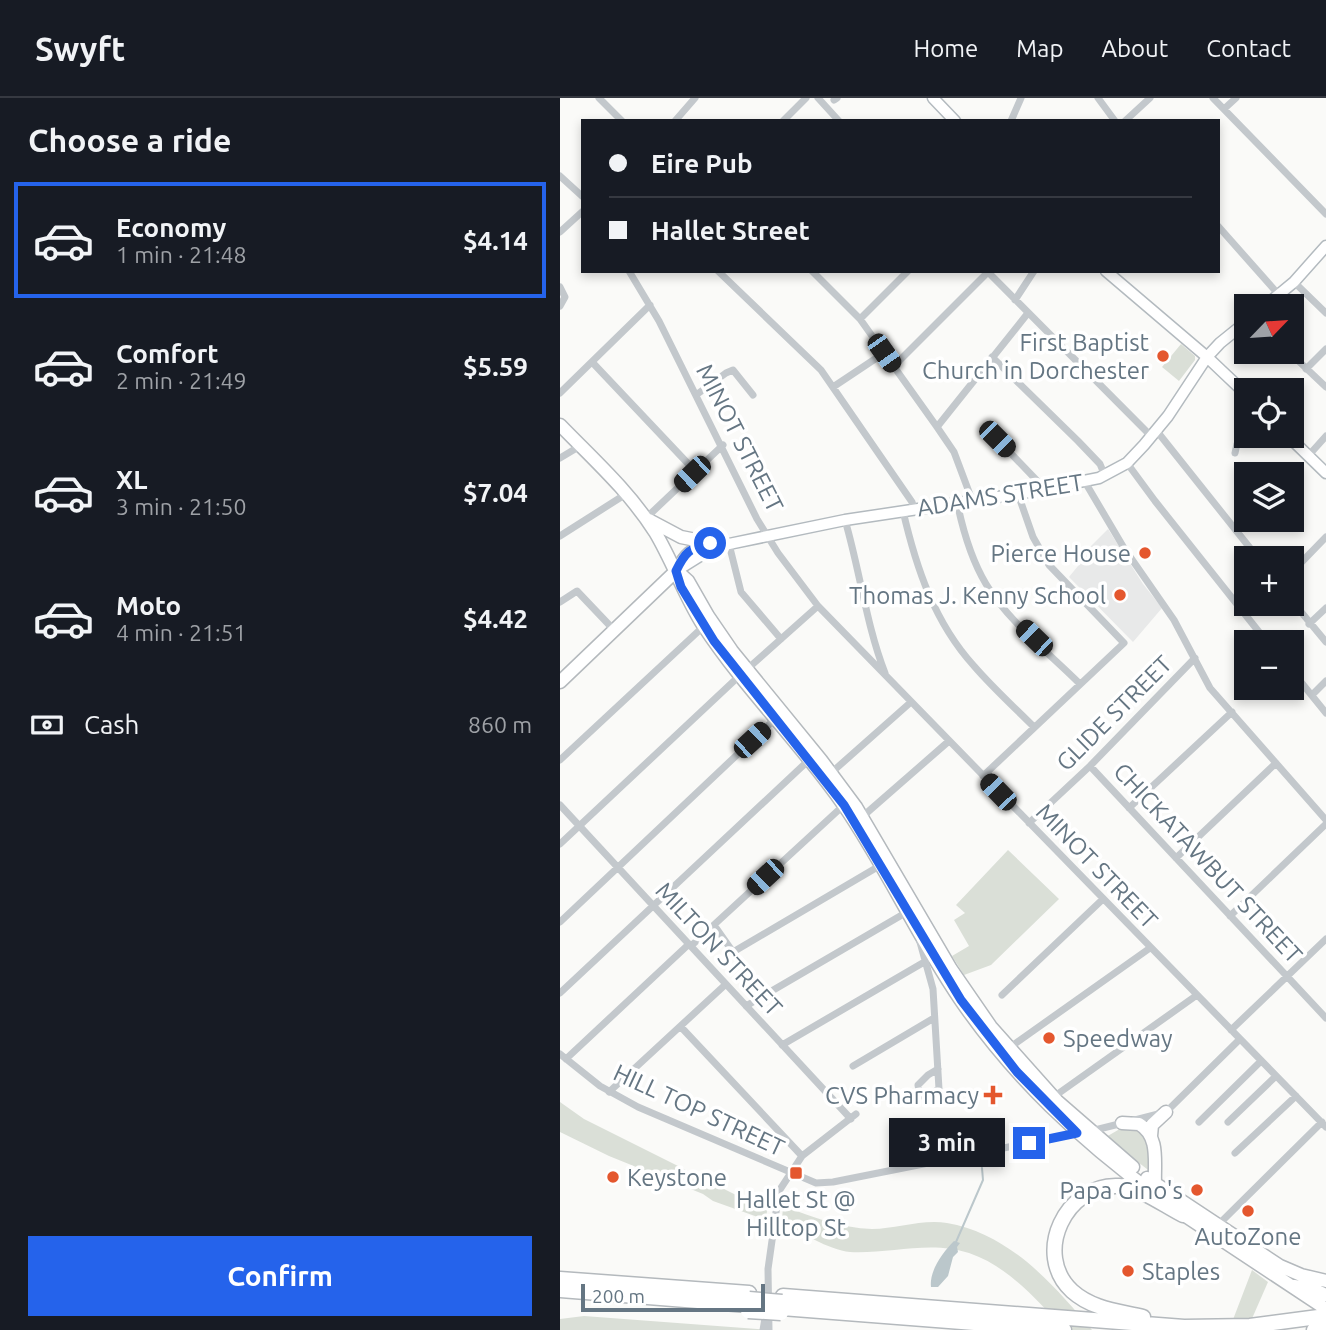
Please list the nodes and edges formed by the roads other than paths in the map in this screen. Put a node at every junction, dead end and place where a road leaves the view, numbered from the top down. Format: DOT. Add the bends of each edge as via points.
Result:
graph roads {
  1 [pos="598,98"];
  2 [pos="695,98"];
  3 [pos="806,98"];
  4 [pos="818,98"];
  5 [pos="933,98"];
  6 [pos="1021,98"];
  7 [pos="1098,98"];
  8 [pos="1150,98"];
  9 [pos="1213,98"];
  10 [pos="1236,98"];
  11 [pos="1224,109"];
  12 [pos="620,119"];
  13 [pos="677,119"];
  14 [pos="784,119"];
  15 [pos="837,119"];
  16 [pos="953,119"];
  17 [pos="1012,119"];
  18 [pos="1114,119"];
  19 [pos="1127,119"];
  20 [pos="560,176"];
  21 [pos="581,195"];
  22 [pos="581,213"];
  23 [pos="1326,214"];
  24 [pos="1220,228"];
  25 [pos="560,232"];
  26 [pos="1326,246"];
  27 [pos="630,273"];
  28 [pos="720,273"];
  29 [pos="819,273"];
  30 [pos="906,273"];
  31 [pos="987,273"];
  32 [pos="989,273"];
  33 [pos="1033,273"];
  34 [pos="1108,273"];
  35 [pos="1294,282"];
  36 [pos="560,287"];
  37 [pos="1278,294"];
  38 [pos="1280,294"];
  39 [pos="1015,300"];
  40 [pos="650,305"];
  41 [pos="560,306"];
  42 [pos="1028,313"];
  43 [pos="1326,313"];
  44 [pos="860,319"];
  45 [pos="1234,332"];
  46 [pos="1326,349"];
  47 [pos="884,353"];
  48 [pos="992,357"];
  49 [pos="1207,357"];
  50 [pos="592,362"];
  51 [pos="1301,364"];
  52 [pos="894,366"];
  53 [pos="1306,369"];
  54 [pos="1234,383"];
  55 [pos="833,387"];
  56 [pos="1326,387"];
  57 [pos="560,393"];
  58 [pos="696,395"];
  59 [pos="753,396"];
  60 [pos="560,425"];
  61 [pos="937,427"];
  62 [pos="1154,433"];
  63 [pos="1326,436"];
  64 [pos="997,439"];
  65 [pos="580,446"];
  66 [pos="723,446"];
  67 [pos="1236,448"];
  68 [pos="1300,448"];
  69 [pos="1235,453"];
  70 [pos="1308,456"];
  71 [pos="560,458"];
  72 [pos="1128,463"];
  73 [pos="695,471"];
  74 [pos="1326,473"];
  75 [pos="1105,476"];
  76 [pos="1085,482"];
  77 [pos="1045,489"];
  78 [pos="626,494"];
  79 [pos="1018,494"];
  80 [pos="972,500"];
  81 [pos="957,502"];
  82 [pos="909,510"];
  83 [pos="646,518"];
  84 [pos="845,520"];
  85 [pos="560,536"];
  86 [pos="768,536"];
  87 [pos="1326,537"];
  88 [pos="710,543"];
  89 [pos="729,544"];
  90 [pos="1248,546"];
  91 [pos="1304,560"];
  92 [pos="676,571"];
  93 [pos="560,602"];
  94 [pos="818,607"];
  95 [pos="1326,608"];
  96 [pos="1304,616"];
  97 [pos="1310,624"];
  98 [pos="704,626"];
  99 [pos="1257,630"];
  100 [pos="615,631"];
  101 [pos="781,639"];
  102 [pos="1326,642"];
  103 [pos="1195,658"];
  104 [pos="744,672"];
  105 [pos="886,676"];
  106 [pos="1326,681"];
  107 [pos="560,682"];
  108 [pos="1080,684"];
  109 [pos="1304,685"];
  110 [pos="1312,695"];
  111 [pos="911,702"];
  112 [pos="1232,712"];
  113 [pos="1326,713"];
  114 [pos="776,718"];
  115 [pos="1034,727"];
  116 [pos="949,741"];
  117 [pos="813,757"];
  118 [pos="560,760"];
  119 [pos="1276,763"];
  120 [pos="1090,766"];
  121 [pos="831,773"];
  122 [pos="983,776"];
  123 [pos="847,802"];
  124 [pos="560,806"];
  125 [pos="1129,808"];
  126 [pos="862,817"];
  127 [pos="1326,822"];
  128 [pos="1029,823"];
  129 [pos="579,826"];
  130 [pos="560,844"];
  131 [pos="1176,858"];
  132 [pos="881,865"];
  133 [pos="617,867"];
  134 [pos="1103,899"];
  135 [pos="653,906"];
  136 [pos="1230,916"];
  137 [pos="910,917"];
  138 [pos="560,922"];
  139 [pos="714,925"];
  140 [pos="1326,939"];
  141 [pos="690,945"];
  142 [pos="1150,947"];
  143 [pos="934,958"];
  144 [pos="1287,977"];
  145 [pos="949,983"];
  146 [pos="726,984"];
  147 [pos="933,989"];
  148 [pos="560,993"];
  149 [pos="1002,995"];
  150 [pos="1197,995"];
  151 [pos="746,1006"];
  152 [pos="934,1018"];
  153 [pos="1326,1018"];
  154 [pos="681,1027"];
  155 [pos="1231,1030"];
  156 [pos="1240,1039"];
  157 [pos="782,1045"];
  158 [pos="1009,1048"];
  159 [pos="563,1057"];
  160 [pos="1261,1061"];
  161 [pos="853,1066"];
  162 [pos="938,1069"];
  163 [pos="1276,1076"];
  164 [pos="609,1092"];
  165 [pos="1296,1096"];
  166 [pos="1050,1100"];
  167 [pos="1168,1110"];
  168 [pos="1199,1122"];
  169 [pos="1228,1122"];
  170 [pos="1122,1123"];
  171 [pos="1324,1124"];
  172 [pos="1083,1132"];
  173 [pos="1152,1136"];
  174 [pos="1235,1153"];
  175 [pos="802,1156"];
  176 [pos="790,1173"];
  177 [pos="1154,1183"];
  178 [pos="1183,1215"];
  179 [pos="1218,1225"];
  180 [pos="560,1279"];
  181 [pos="1326,1281"];
  182 [pos="560,1284"];
  183 [pos="1287,1284"];
  184 [pos="560,1290"];
  185 [pos="1326,1295"];
  186 [pos="560,1296"];
  187 [pos="749,1302"];
  188 [pos="779,1305"];
  189 [pos="1322,1321"];
  190 [pos="1167,1326"];
  191 [pos="1265,1327"];
  192 [pos="763,1330"];
  193 [pos="769,1330"];
  194 [pos="994,1330"];
  195 [pos="1063,1330"];
  196 [pos="1143,1330"];
  1 -- 12 [label="street"];
  2 -- 13 [label="street"];
  3 -- 14 [label="street"];
  4 -- 15 [label="street"];
  5 -- 16 [label="main road"];
  6 -- 17 [label="street"];
  7 -- 18 [label="street"];
  8 -- 19 [label="street"];
  9 -- 11 [label="street"];
  10 -- 11 [label="street"];
  11 -- 23 [label="street"];
  20 -- 21 [label="street"];
  22 -- 25 [label="street"];
  24 -- 37 [label="street"];
  26 -- 35 [label="main road"];
  27 -- 40 [label="street, MINOT STREET"];
  28 -- 55 [label="street" via="810,358"];
  29 -- 44 [label="street"];
  30 -- 44 [label="street"];
  31 -- 52 [label="street"];
  32 -- 39 [label="street"];
  33 -- 39 [label="street"];
  34 -- 49 [label="main road"];
  35 -- 38 [label="main road"];
  35 -- 43 [label="street"];
  36 -- 41 [label="street" via="565,297"];
  39 -- 42 [label="street"];
  40 -- 50 [label="street"];
  40 -- 58 [label="street, MINOT STREET"];
  42 -- 48 [label="street"];
  42 -- 62 [label="street"];
  44 -- 47 [label="street"];
  45 -- 49 [label="main road, ADAMS STREET"];
  46 -- 53 [label="street"];
  47 -- 52 [label="street"];
  47 -- 55 [label="street"];
  48 -- 61 [label="street"];
  48 -- 75 [label="street" via="1078,440"];
  49 -- 54 [label="main road"];
  49 -- 62 [label="main road, ADAMS STREET"];
  50 -- 57 [label="street"];
  50 -- 73 [label="street"];
  51 -- 53 [label="street"];
  52 -- 61 [label="street"];
  53 -- 56 [label="street"];
  55 -- 82 [label="street" via="912,502"];
  58 -- 59 [label="street" via="733,370"];
  58 -- 66 [label="street, MINOT STREET"];
  60 -- 65 [label="highway"];
  61 -- 80 [label="street" via="954,452"];
  62 -- 72 [label="main road, ADAMS STREET"];
  62 -- 90 [label="street"];
  63 -- 70 [label="street"];
  64 -- 77 [label="street"];
  65 -- 71 [label="street"];
  65 -- 78 [label="highway"];
  66 -- 73 [label="street"];
  66 -- 86 [label="street, MINOT STREET"];
  67 -- 69 [label="street"];
  68 -- 70 [label="main road"];
  70 -- 74 [label="main road"];
  72 -- 75 [label="main road, ADAMS STREET"];
  72 -- 99 [label="street"];
  73 -- 83 [label="street"];
  75 -- 76 [label="main road, ADAMS STREET"];
  76 -- 77 [label="main road, ADAMS STREET"];
  76 -- 103 [label="street"];
  77 -- 79 [label="main road, ADAMS STREET"];
  78 -- 83 [label="highway"];
  78 -- 85 [label="street"];
  79 -- 80 [label="main road, ADAMS STREET"];
  79 -- 108 [label="street" via="1032,537 1049,565 1124,643"];
  80 -- 81 [label="main road, ADAMS STREET"];
  81 -- 82 [label="main road, ADAMS STREET"];
  81 -- 108 [label="street" via="964,534 987,586"];
  82 -- 84 [label="main road, ADAMS STREET"];
  82 -- 115 [label="street" via="921,576 949,633 972,665"];
  83 -- 88 [label="highway" via="681,537"];
  83 -- 92 [label="highway"];
  84 -- 86 [label="main road, ADAMS STREET"];
  84 -- 105 [label="street"];
  86 -- 89 [label="main road, ADAMS STREET"];
  86 -- 94 [label="street, MINOT STREET"];
  87 -- 91 [label="street"];
  88 -- 89 [label="main road, ADAMS STREET"];
  88 -- 92 [label="main road" via="684,554"];
  89 -- 92 [label="main road, ADAMS STREET"];
  89 -- 101 [label="street" via="741,592"];
  92 -- 98 [label="highway"];
  92 -- 100 [label="highway"];
  92 -- 104 [label="highway" via="688,581"];
  93 -- 100 [label="street" via="577,591"];
  94 -- 101 [label="street"];
  94 -- 105 [label="street, MINOT STREET"];
  95 -- 97 [label="street"];
  96 -- 97 [label="street"];
  97 -- 102 [label="street"];
  98 -- 104 [label="highway"];
  98 -- 118 [label="street"];
  100 -- 107 [label="highway"];
  101 -- 104 [label="street"];
  103 -- 112 [label="street" via="1210,688"];
  103 -- 120 [label="street, GLIDE STREET"];
  104 -- 114 [label="highway"];
  104 -- 117 [label="highway"];
  104 -- 129 [label="street"];
  105 -- 111 [label="street, MINOT STREET"];
  106 -- 110 [label="street"];
  108 -- 115 [label="street"];
  109 -- 110 [label="street"];
  110 -- 113 [label="street"];
  111 -- 116 [label="street, MINOT STREET"];
  111 -- 121 [label="street"];
  112 -- 119 [label="street"];
  112 -- 125 [label="street"];
  114 -- 117 [label="highway"];
  114 -- 133 [label="street"];
  115 -- 122 [label="street"];
  116 -- 122 [label="street, MINOT STREET"];
  116 -- 126 [label="street"];
  117 -- 121 [label="highway"];
  117 -- 123 [label="highway"];
  117 -- 135 [label="street"];
  119 -- 127 [label="street"];
  119 -- 131 [label="street"];
  120 -- 125 [label="street, CHICKATAWBUT STREET"];
  120 -- 128 [label="street, GLIDE STREET"];
  121 -- 123 [label="highway"];
  122 -- 128 [label="street, MINOT STREET"];
  123 -- 126 [label="highway"];
  123 -- 132 [label="highway"];
  123 -- 139 [label="street"];
  124 -- 129 [label="street, MILTON STREET"];
  125 -- 131 [label="street, CHICKATAWBUT STREET"];
  126 -- 143 [label="highway"];
  127 -- 136 [label="street"];
  128 -- 134 [label="street, MINOT STREET"];
  129 -- 130 [label="street"];
  129 -- 133 [label="street, MILTON STREET"];
  131 -- 136 [label="street, CHICKATAWBUT STREET"];
  132 -- 137 [label="highway"];
  132 -- 139 [label="street" via="733,952"];
  133 -- 135 [label="street, MILTON STREET"];
  133 -- 138 [label="street"];
  134 -- 142 [label="street, MINOT STREET"];
  134 -- 149 [label="street"];
  135 -- 141 [label="street, MILTON STREET"];
  135 -- 148 [label="street"];
  136 -- 144 [label="street, CHICKATAWBUT STREET"];
  137 -- 143 [label="highway"];
  137 -- 151 [label="street"];
  139 -- 141 [label="street"];
  140 -- 144 [label="street"];
  141 -- 146 [label="street, MILTON STREET"];
  141 -- 159 [label="street"];
  142 -- 150 [label="street, MINOT STREET"];
  142 -- 158 [label="street"];
  143 -- 145 [label="highway"];
  143 -- 147 [label="street"];
  143 -- 157 [label="street"];
  143 -- 158 [label="highway"];
  144 -- 153 [label="street, CHICKATAWBUT STREET"];
  144 -- 155 [label="street"];
  145 -- 147 [label="street"];
  145 -- 166 [label="highway" via="988,1037"];
  146 -- 151 [label="street, MILTON STREET"];
  146 -- 154 [label="street"];
  147 -- 152 [label="street"];
  150 -- 155 [label="street, MINOT STREET"];
  150 -- 166 [label="street"];
  151 -- 157 [label="street, MILTON STREET"];
  152 -- 161 [label="street"];
  152 -- 162 [label="street"];
  154 -- 164 [label="street"];
  154 -- 175 [label="street"];
  155 -- 156 [label="street, MINOT STREET"];
  156 -- 160 [label="street, MINOT STREET"];
  156 -- 167 [label="street"];
  157 -- 175 [label="street, MILTON STREET" via="853,1116"];
  158 -- 166 [label="highway"];
  159 -- 164 [label="street, HILL TOP STREET"];
  160 -- 163 [label="street, MINOT STREET"];
  160 -- 168 [label="street"];
  162 -- 162 [label="street" via="939,1089 920,1096 922,1080"];
  163 -- 165 [label="street, MINOT STREET"];
  163 -- 169 [label="street"];
  164 -- 176 [label="street, HILL TOP STREET"];
  165 -- 171 [label="street, MINOT STREET"];
  165 -- 174 [label="street"];
  166 -- 172 [label="highway"];
  167 -- 170 [label="street, HILL TOP STREET"];
  167 -- 173 [label="highway" via="1152,1125"];
  170 -- 172 [label="street, HILL TOP STREET"];
  170 -- 173 [label="highway" via="1139,1124"];
  171 -- 179 [label="street"];
  172 -- 176 [label="street, HILL TOP STREET" via="828,1183"];
  172 -- 177 [label="highway"];
  172 -- 178 [label="highway" via="1112,1162"];
  173 -- 177 [label="highway"];
  175 -- 176 [label="street"];
  176 -- 188 [label="street" via="776,1202 768,1269"];
  177 -- 179 [label="highway"];
  178 -- 183 [label="highway"];
  178 -- 190 [label="highway" via="1134,1189 1105,1187 1086,1194 1070,1208 1055,1241 1060,1274 1080,1297"];
  179 -- 181 [label="highway" via="1280,1266"];
  180 -- 187 [label="highway"];
  182 -- 187 [label="highway"];
  183 -- 185 [label="highway"];
  183 -- 189 [label="highway"];
  184 -- 187 [label="highway"];
  186 -- 187 [label="highway"];
  187 -- 188 [label="highway, bridge"];
  188 -- 190 [label="highway"];
  188 -- 192 [label="street"];
  188 -- 193 [label="street"];
  188 -- 194 [label="highway"];
  188 -- 195 [label="highway"];
  188 -- 196 [label="highway"];
  189 -- 191 [label="highway"];
  190 -- 191 [label="highway"];
}
